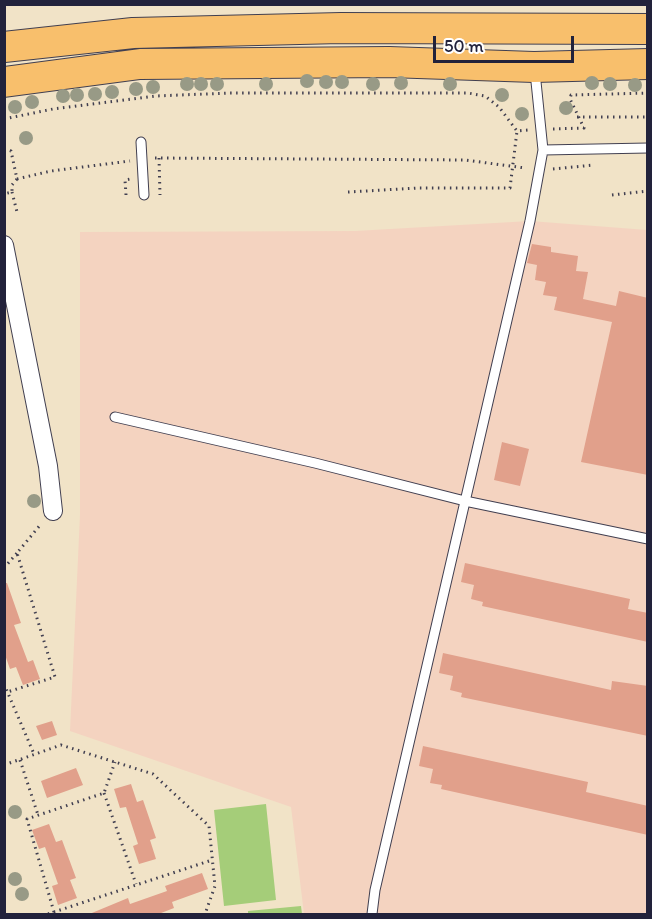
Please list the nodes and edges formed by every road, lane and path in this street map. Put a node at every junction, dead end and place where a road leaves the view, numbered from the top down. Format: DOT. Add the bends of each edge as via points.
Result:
graph roads {
  1 [pos="648,29"];
  2 [pos="4,47"];
  3 [pos="648,64"];
  4 [pos="534,67"];
  5 [pos="4,82"];
  6 [pos="648,93"];
  7 [pos="577,117"];
  8 [pos="648,117"];
  9 [pos="4,119"];
  10 [pos="541,129"];
  11 [pos="517,131"];
  12 [pos="141,142"];
  13 [pos="648,148"];
  14 [pos="4,149"];
  15 [pos="543,150"];
  16 [pos="159,158"];
  17 [pos="142,159"];
  18 [pos="599,164"];
  19 [pos="512,166"];
  20 [pos="537,171"];
  21 [pos="17,179"];
  22 [pos="648,191"];
  23 [pos="12,192"];
  24 [pos="348,192"];
  25 [pos="4,194"];
  26 [pos="144,195"];
  27 [pos="160,195"];
  28 [pos="612,195"];
  29 [pos="17,212"];
  30 [pos="4,244"];
  31 [pos="7,277"];
  32 [pos="115,417"];
  33 [pos="465,501"];
  34 [pos="53,511"];
  35 [pos="648,539"];
  36 [pos="17,553"];
  37 [pos="4,568"];
  38 [pos="4,684"];
  39 [pos="6,692"];
  40 [pos="34,754"];
  41 [pos="20,760"];
  42 [pos="115,762"];
  43 [pos="4,765"];
  44 [pos="104,793"];
  45 [pos="38,816"];
  46 [pos="212,859"];
  47 [pos="136,884"];
  48 [pos="54,912"];
  49 [pos="48,915"];
  50 [pos="205,915"];
  51 [pos="372,915"];
  1 -- 2 [label="highway" via="341,28 133,33"];
  3 -- 4 [label="highway"];
  4 -- 5 [label="highway" via="389,62 140,64"];
  4 -- 10 [label="lane"];
  6 -- 7 [label="path" via="571,95"];
  7 -- 8 [label="path"];
  7 -- 10 [label="path" via="584,128"];
  9 -- 11 [label="path" via="156,96 468,93 492,101"];
  10 -- 11 [label="path"];
  10 -- 15 [label="lane"];
  11 -- 19 [label="path"];
  12 -- 17 [label="lane"];
  13 -- 15 [label="lane"];
  14 -- 21 [label="path" via="11,151"];
  15 -- 20 [label="lane"];
  16 -- 17 [label="path"];
  16 -- 19 [label="path" via="448,159"];
  16 -- 27 [label="path"];
  17 -- 21 [label="path"];
  17 -- 26 [label="lane"];
  18 -- 20 [label="path"];
  19 -- 20 [label="path"];
  19 -- 24 [label="path" via="510,188"];
  20 -- 33 [label="lane" via="530,221"];
  21 -- 23 [label="path"];
  22 -- 28 [label="path"];
  23 -- 25 [label="path"];
  23 -- 29 [label="path"];
  30 -- 31 [label="street"];
  31 -- 34 [label="street" via="46,454"];
  32 -- 33 [label="lane"];
  33 -- 35 [label="lane"];
  33 -- 51 [label="lane"];
  34 -- 36 [label="path"];
  36 -- 37 [label="path"];
  36 -- 39 [label="path" via="55,677"];
  38 -- 39 [label="path"];
  39 -- 40 [label="path"];
  40 -- 41 [label="path"];
  40 -- 42 [label="path" via="61,745"];
  41 -- 43 [label="path"];
  41 -- 45 [label="path"];
  42 -- 44 [label="path"];
  42 -- 46 [label="path" via="153,774 209,826"];
  44 -- 45 [label="path"];
  44 -- 47 [label="path"];
  45 -- 48 [label="path" via="27,819"];
  46 -- 47 [label="path"];
  46 -- 50 [label="path" via="215,886"];
  47 -- 48 [label="path"];
  48 -- 49 [label="path"];
}
